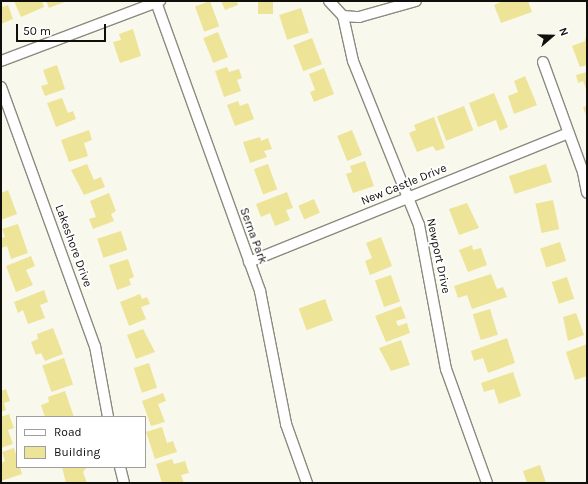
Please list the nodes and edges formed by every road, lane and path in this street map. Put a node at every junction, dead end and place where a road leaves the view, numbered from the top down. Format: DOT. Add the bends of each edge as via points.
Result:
graph roads {
  1 [pos="329,1"];
  2 [pos="416,1"];
  3 [pos="158,2"];
  4 [pos="344,16"];
  5 [pos="1,61"];
  6 [pos="543,62"];
  7 [pos="1,87"];
  8 [pos="568,133"];
  9 [pos="587,193"];
  10 [pos="409,197"];
  11 [pos="249,262"];
  12 [pos="108,416"];
  13 [pos="120,468"];
  14 [pos="124,483"];
  15 [pos="307,483"];
  16 [pos="487,483"];
  1 -- 4 [label="street"];
  2 -- 4 [label="street" via="372,15"];
  3 -- 5 [label="street"];
  3 -- 11 [label="street, Serna Park"];
  4 -- 10 [label="street, Newport Drive" via="353,61"];
  6 -- 8 [label="street"];
  7 -- 12 [label="street, Lakeshore Drive" via="95,346"];
  8 -- 9 [label="street"];
  8 -- 10 [label="street, New Castle Drive"];
  10 -- 11 [label="street, New Castle Drive"];
  10 -- 16 [label="street, Newport Drive" via="419,225 446,369"];
  11 -- 15 [label="street, Serna Park" via="260,291 286,424"];
  13 -- 14 [label="street"];
}
